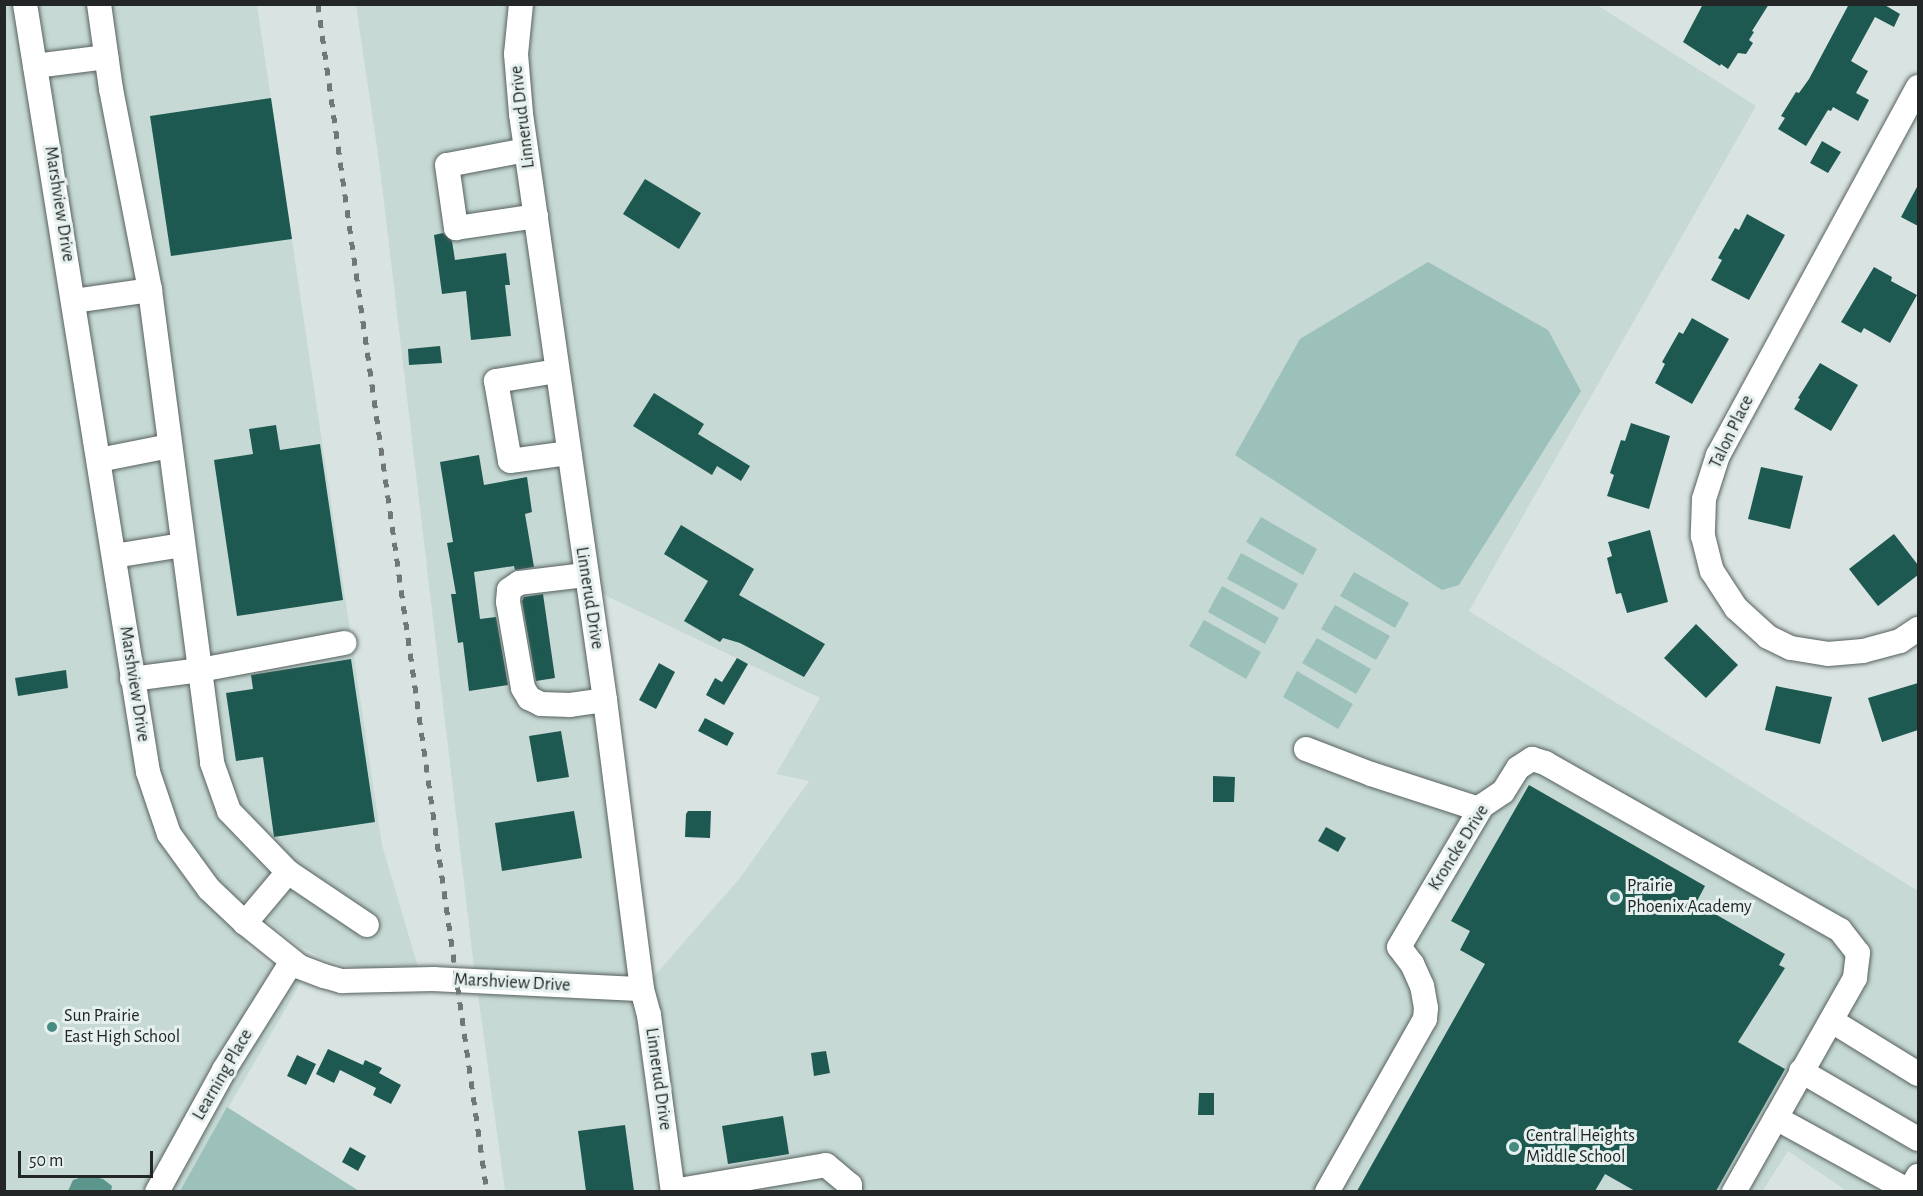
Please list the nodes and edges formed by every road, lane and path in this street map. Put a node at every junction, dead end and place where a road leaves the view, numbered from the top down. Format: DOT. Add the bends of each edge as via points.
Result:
graph roads {
  1 [pos="25,4"];
  2 [pos="99,4"];
  3 [pos="521,4"];
  4 [pos="106,57"];
  5 [pos="35,66"];
  6 [pos="1918,87"];
  7 [pos="526,150"];
  8 [pos="536,216"];
  9 [pos="150,290"];
  10 [pos="74,301"];
  11 [pos="557,371"];
  12 [pos="170,446"];
  13 [pos="569,453"];
  14 [pos="99,460"];
  15 [pos="183,545"];
  16 [pos="114,556"];
  17 [pos="585,574"];
  18 [pos="1918,629"];
  19 [pos="344,642"];
  20 [pos="200,670"];
  21 [pos="132,679"];
  22 [pos="605,700"];
  23 [pos="1306,749"];
  24 [pos="1479,809"];
  25 [pos="288,872"];
  26 [pos="245,923"];
  27 [pos="367,925"];
  28 [pos="292,961"];
  29 [pos="642,989"];
  30 [pos="1832,1021"];
  31 [pos="1801,1071"];
  32 [pos="1918,1074"];
  33 [pos="1776,1118"];
  34 [pos="1918,1139"];
  35 [pos="1918,1176"];
  36 [pos="157,1191"];
  37 [pos="673,1191"];
  38 [pos="850,1191"];
  39 [pos="1327,1191"];
  40 [pos="1734,1191"];
  1 -- 5 [label="street, Marshview Drive"];
  2 -- 4 [label="street"];
  3 -- 7 [label="street, Linnerud Drive" via="516,79"];
  4 -- 5 [label="street"];
  4 -- 9 [label="street"];
  5 -- 10 [label="street, Marshview Drive"];
  6 -- 18 [label="street, Talon Place" via="1718,455 1704,499 1703,536 1712,571 1736,608 1768,637 1791,648 1828,654 1863,651 1900,641"];
  7 -- 8 [label="street, Linnerud Drive"];
  7 -- 8 [label="street" via="447,165 456,228"];
  8 -- 11 [label="street, Linnerud Drive"];
  9 -- 10 [label="street"];
  9 -- 12 [label="street"];
  10 -- 14 [label="street, Marshview Drive"];
  11 -- 13 [label="street, Linnerud Drive"];
  11 -- 13 [label="street" via="496,381 510,461"];
  12 -- 14 [label="street"];
  12 -- 15 [label="street"];
  13 -- 17 [label="street, Linnerud Drive"];
  14 -- 16 [label="street, Marshview Drive"];
  15 -- 16 [label="street"];
  15 -- 20 [label="street"];
  16 -- 21 [label="street, Marshview Drive"];
  17 -- 22 [label="street, Linnerud Drive"];
  17 -- 22 [label="street" via="519,583 509,590 508,602 523,687 529,698 541,704 560,705"];
  19 -- 20 [label="street"];
  20 -- 21 [label="street"];
  20 -- 25 [label="street" via="212,763 229,811"];
  21 -- 26 [label="street, Marshview Drive" via="148,772 168,834 209,889"];
  22 -- 29 [label="street, Linnerud Drive"];
  23 -- 24 [label="street"];
  24 -- 30 [label="street, Kroncke Drive" via="1503,792 1522,764 1538,760 1840,930 1858,953 1855,978"];
  24 -- 39 [label="street, Kroncke Drive" via="1399,946 1422,986 1425,1019"];
  25 -- 26 [label="street"];
  25 -- 27 [label="street"];
  26 -- 28 [label="street, Marshview Drive"];
  28 -- 29 [label="street, Marshview Drive" via="342,981 434,979"];
  28 -- 36 [label="street, Learning Place"];
  29 -- 37 [label="street, Linnerud Drive"];
  30 -- 31 [label="street, Kroncke Drive"];
  30 -- 32 [label="street"];
  31 -- 33 [label="street, Kroncke Drive"];
  31 -- 34 [label="street"];
  33 -- 35 [label="street" via="1904,1189 1911,1188"];
  33 -- 40 [label="street, Kroncke Drive"];
  37 -- 38 [label="street" via="826,1165 850,1185"];
}
